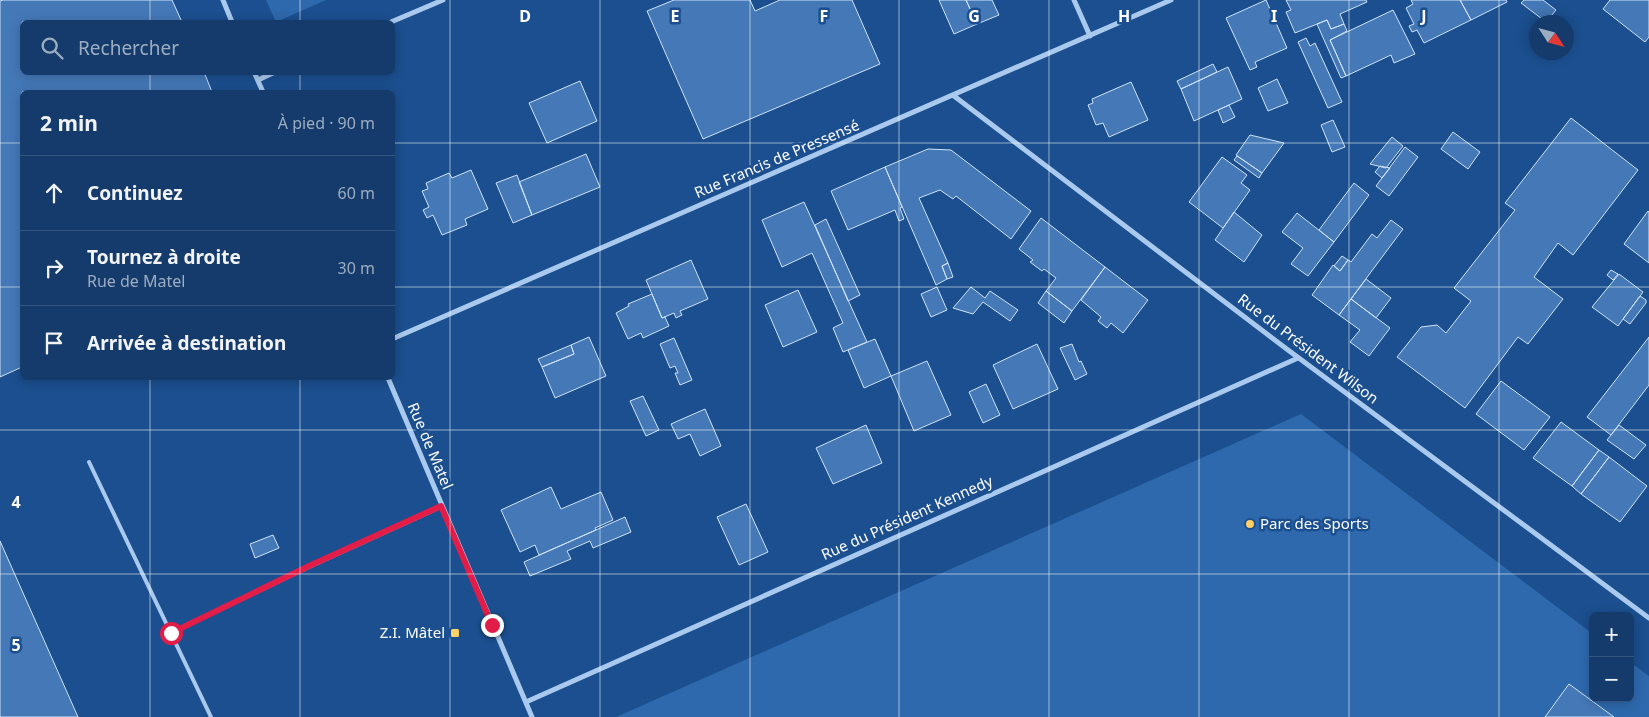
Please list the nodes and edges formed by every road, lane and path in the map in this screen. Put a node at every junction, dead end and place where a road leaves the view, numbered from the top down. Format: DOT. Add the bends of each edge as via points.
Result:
graph roads {
  1 [pos="223,0"];
  2 [pos="443,0"];
  3 [pos="1074,0"];
  4 [pos="1172,0"];
  5 [pos="231,20"];
  6 [pos="395,20"];
  7 [pos="1090,36"];
  8 [pos="256,75"];
  9 [pos="269,75"];
  10 [pos="258,80"];
  11 [pos="262,90"];
  12 [pos="954,96"];
  13 [pos="395,338"];
  14 [pos="1298,358"];
  15 [pos="389,380"];
  16 [pos="89,462"];
  17 [pos="441,506"];
  18 [pos="1649,618"];
  19 [pos="171,633"];
  20 [pos="526,702"];
  21 [pos="211,717"];
  22 [pos="532,717"];
  1 -- 5 [label="street"];
  2 -- 6 [label="street"];
  3 -- 7 [label="street"];
  4 -- 7 [label="street, Rue Francis de Pressensé"];
  7 -- 12 [label="street, Rue Francis de Pressensé"];
  8 -- 10 [label="street"];
  9 -- 10 [label="street"];
  10 -- 11 [label="street"];
  12 -- 13 [label="street, Rue Francis de Pressensé"];
  12 -- 14 [label="street, Rue du Président Wilson"];
  14 -- 18 [label="street, Rue du Président Wilson"];
  14 -- 20 [label="street, Rue du Président Kennedy"];
  15 -- 17 [label="street, Rue de Matel"];
  16 -- 19 [label="lane"];
  17 -- 19 [label="lane"];
  17 -- 20 [label="street, Rue de Matel"];
  19 -- 21 [label="lane"];
  20 -- 22 [label="street, Rue de Matel"];
}
